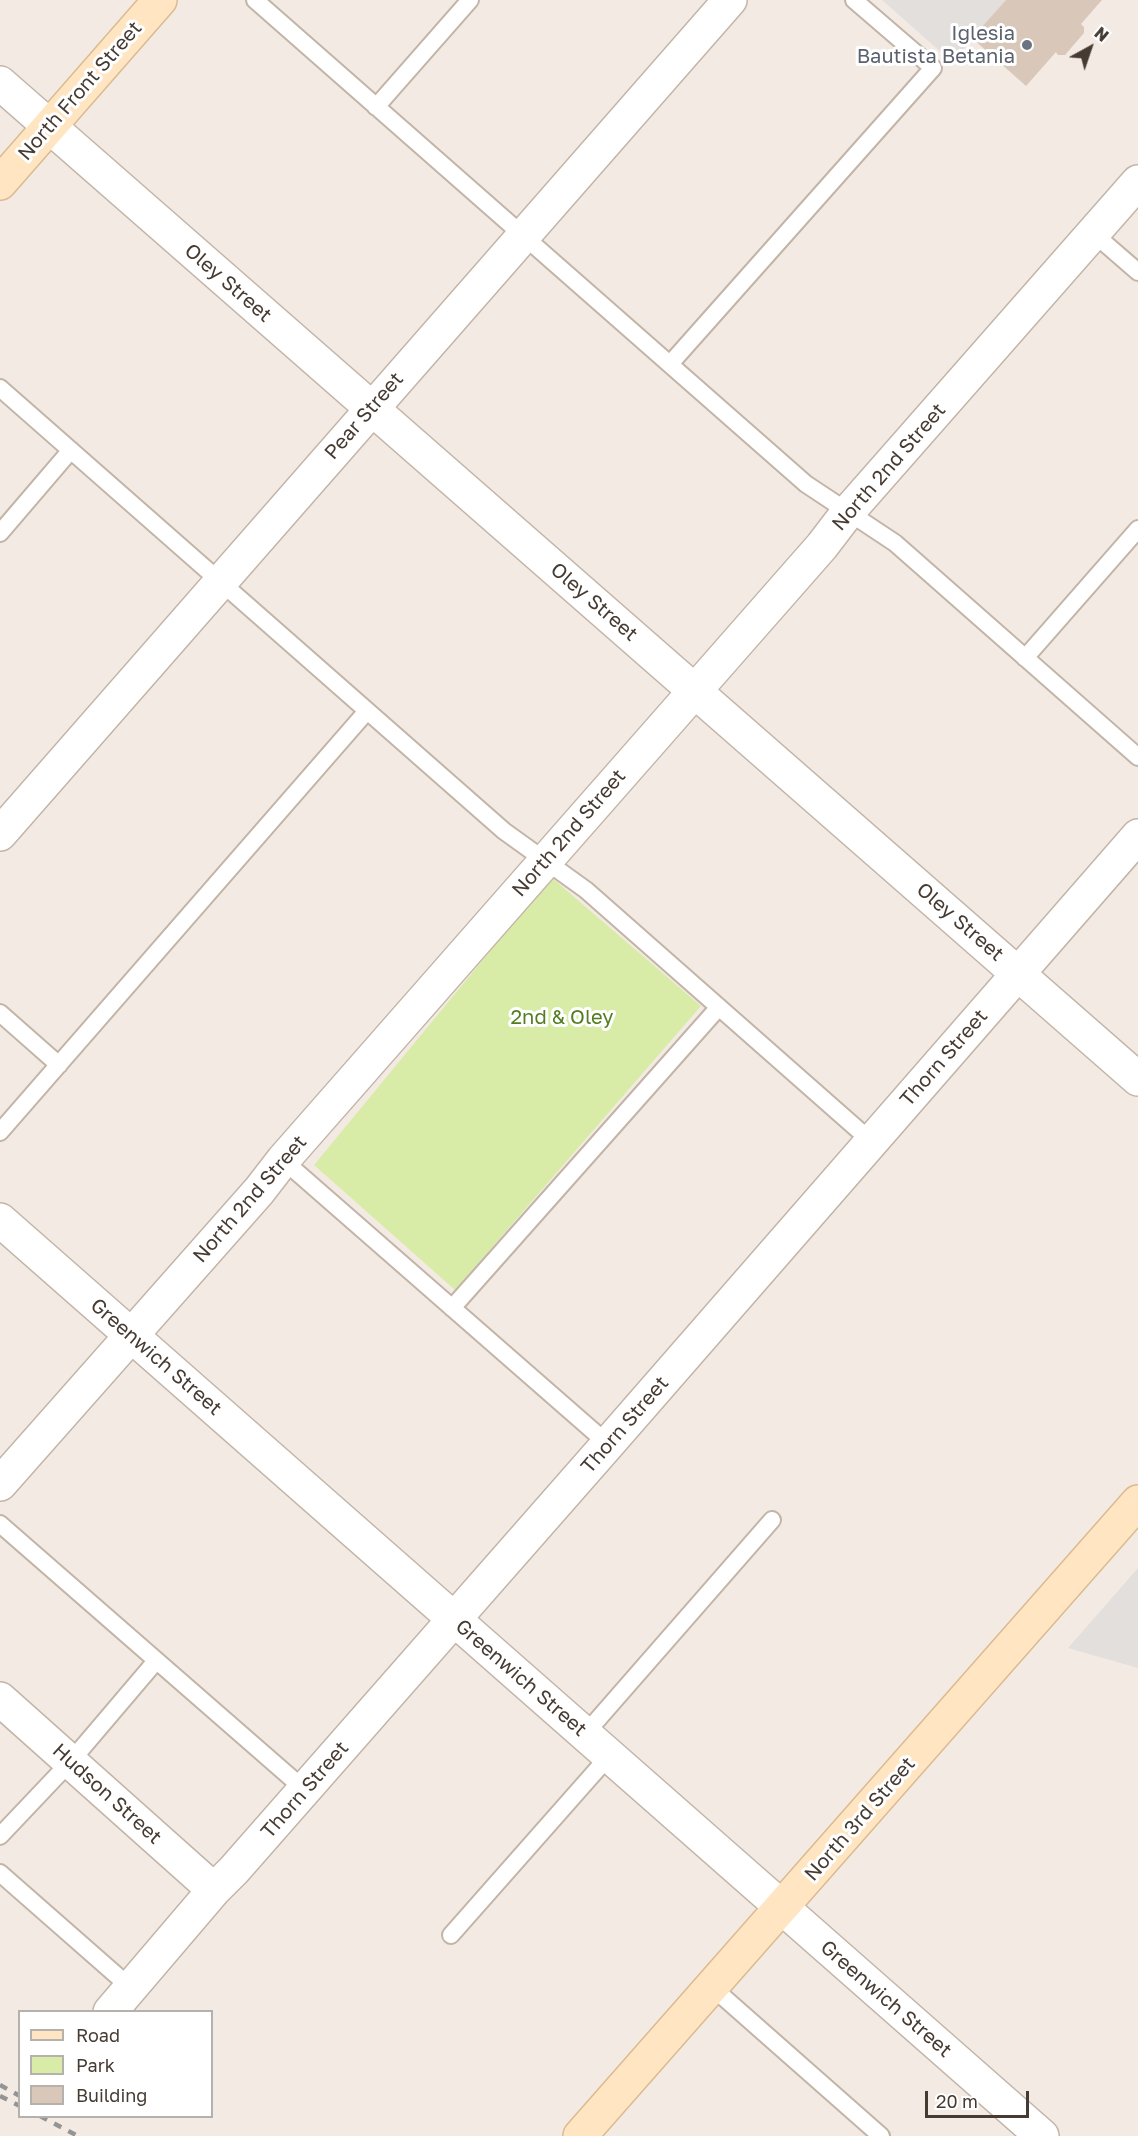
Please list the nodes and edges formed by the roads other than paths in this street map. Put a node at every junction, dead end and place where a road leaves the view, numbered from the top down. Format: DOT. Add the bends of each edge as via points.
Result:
graph roads {
  1 [pos="160,0"];
  2 [pos="255,0"];
  3 [pos="470,0"];
  4 [pos="729,0"];
  5 [pos="855,0"];
  6 [pos="0,83"];
  7 [pos="376,107"];
  8 [pos="50,126"];
  9 [pos="1138,182"];
  10 [pos="0,183"];
  11 [pos="1093,233"];
  12 [pos="523,236"];
  13 [pos="1138,272"];
  14 [pos="670,364"];
  15 [pos="0,388"];
  16 [pos="371,408"];
  17 [pos="71,450"];
  18 [pos="848,512"];
  19 [pos="1138,529"];
  20 [pos="0,533"];
  21 [pos="221,581"];
  22 [pos="1025,657"];
  23 [pos="694,690"];
  24 [pos="367,711"];
  25 [pos="1138,757"];
  26 [pos="0,834"];
  27 [pos="1138,836"];
  28 [pos="544,860"];
  29 [pos="1018,974"];
  30 [pos="719,1007"];
  31 [pos="0,1013"];
  32 [pos="59,1065"];
  33 [pos="1138,1078"];
  34 [pos="0,1132"];
  35 [pos="872,1142"];
  36 [pos="283,1160"];
  37 [pos="0,1220"];
  38 [pos="452,1308"];
  39 [pos="131,1335"];
  40 [pos="609,1444"];
  41 [pos="0,1484"];
  42 [pos="1138,1502"];
  43 [pos="772,1520"];
  44 [pos="0,1524"];
  45 [pos="454,1620"];
  46 [pos="156,1660"];
  47 [pos="0,1699"];
  48 [pos="585,1734"];
  49 [pos="609,1756"];
  50 [pos="71,1761"];
  51 [pos="305,1790"];
  52 [pos="0,1836"];
  53 [pos="0,1873"];
  54 [pos="214,1890"];
  55 [pos="782,1908"];
  56 [pos="451,1935"];
  57 [pos="712,1987"];
  58 [pos="120,2000"];
  59 [pos="580,2136"];
  60 [pos="881,2136"];
  61 [pos="1042,2136"];
  1 -- 8 [label="street, North Front Street"];
  2 -- 7 [label="lane"];
  3 -- 7 [label="lane"];
  4 -- 12 [label="street, Pear Street"];
  5 -- 14 [label="lane" via="933,68"];
  6 -- 8 [label="street, Oley Street"];
  7 -- 12 [label="lane"];
  8 -- 10 [label="street, North Front Street"];
  8 -- 16 [label="street, Oley Street"];
  9 -- 11 [label="street, North 2nd Street"];
  11 -- 13 [label="lane"];
  11 -- 18 [label="street, North 2nd Street"];
  12 -- 14 [label="lane"];
  12 -- 16 [label="street, Pear Street"];
  14 -- 18 [label="lane" via="806,484"];
  15 -- 17 [label="lane"];
  16 -- 21 [label="street, Pear Street"];
  16 -- 23 [label="street, Oley Street"];
  17 -- 20 [label="lane"];
  17 -- 21 [label="lane"];
  18 -- 22 [label="lane" via="895,543"];
  18 -- 23 [label="street, North 2nd Street"];
  19 -- 22 [label="lane"];
  21 -- 24 [label="lane"];
  21 -- 26 [label="street, Pear Street"];
  22 -- 25 [label="lane"];
  23 -- 28 [label="street, North 2nd Street"];
  23 -- 29 [label="street, Oley Street"];
  24 -- 28 [label="lane" via="504,831"];
  24 -- 32 [label="lane"];
  27 -- 29 [label="street, Thorn Street"];
  28 -- 30 [label="lane" via="586,890"];
  28 -- 36 [label="street, North 2nd Street"];
  29 -- 33 [label="street, Oley Street"];
  29 -- 35 [label="street, Thorn Street"];
  30 -- 35 [label="lane"];
  30 -- 38 [label="lane"];
  31 -- 32 [label="lane"];
  32 -- 34 [label="lane"];
  35 -- 40 [label="street, Thorn Street"];
  36 -- 38 [label="lane"];
  36 -- 39 [label="street, North 2nd Street"];
  37 -- 39 [label="street, Greenwich Street"];
  38 -- 40 [label="lane"];
  39 -- 41 [label="street, North 2nd Street"];
  39 -- 45 [label="street, Greenwich Street"];
  40 -- 45 [label="street, Thorn Street"];
  42 -- 55 [label="street, North 3rd Street"];
  43 -- 48 [label="lane"];
  44 -- 46 [label="lane"];
  45 -- 48 [label="street, Greenwich Street"];
  45 -- 51 [label="street, Thorn Street"];
  46 -- 50 [label="lane"];
  46 -- 51 [label="lane"];
  47 -- 50 [label="street, Hudson Street"];
  48 -- 49 [label="street, Greenwich Street"];
  49 -- 55 [label="street, Greenwich Street"];
  49 -- 56 [label="lane"];
  50 -- 52 [label="lane"];
  50 -- 54 [label="street, Hudson Street"];
  51 -- 54 [label="street, Thorn Street"];
  53 -- 58 [label="lane"];
  54 -- 58 [label="street, Thorn Street"];
  55 -- 57 [label="street, North 3rd Street"];
  55 -- 61 [label="street, Greenwich Street"];
  57 -- 59 [label="street, North 3rd Street"];
  57 -- 60 [label="lane"];
}
